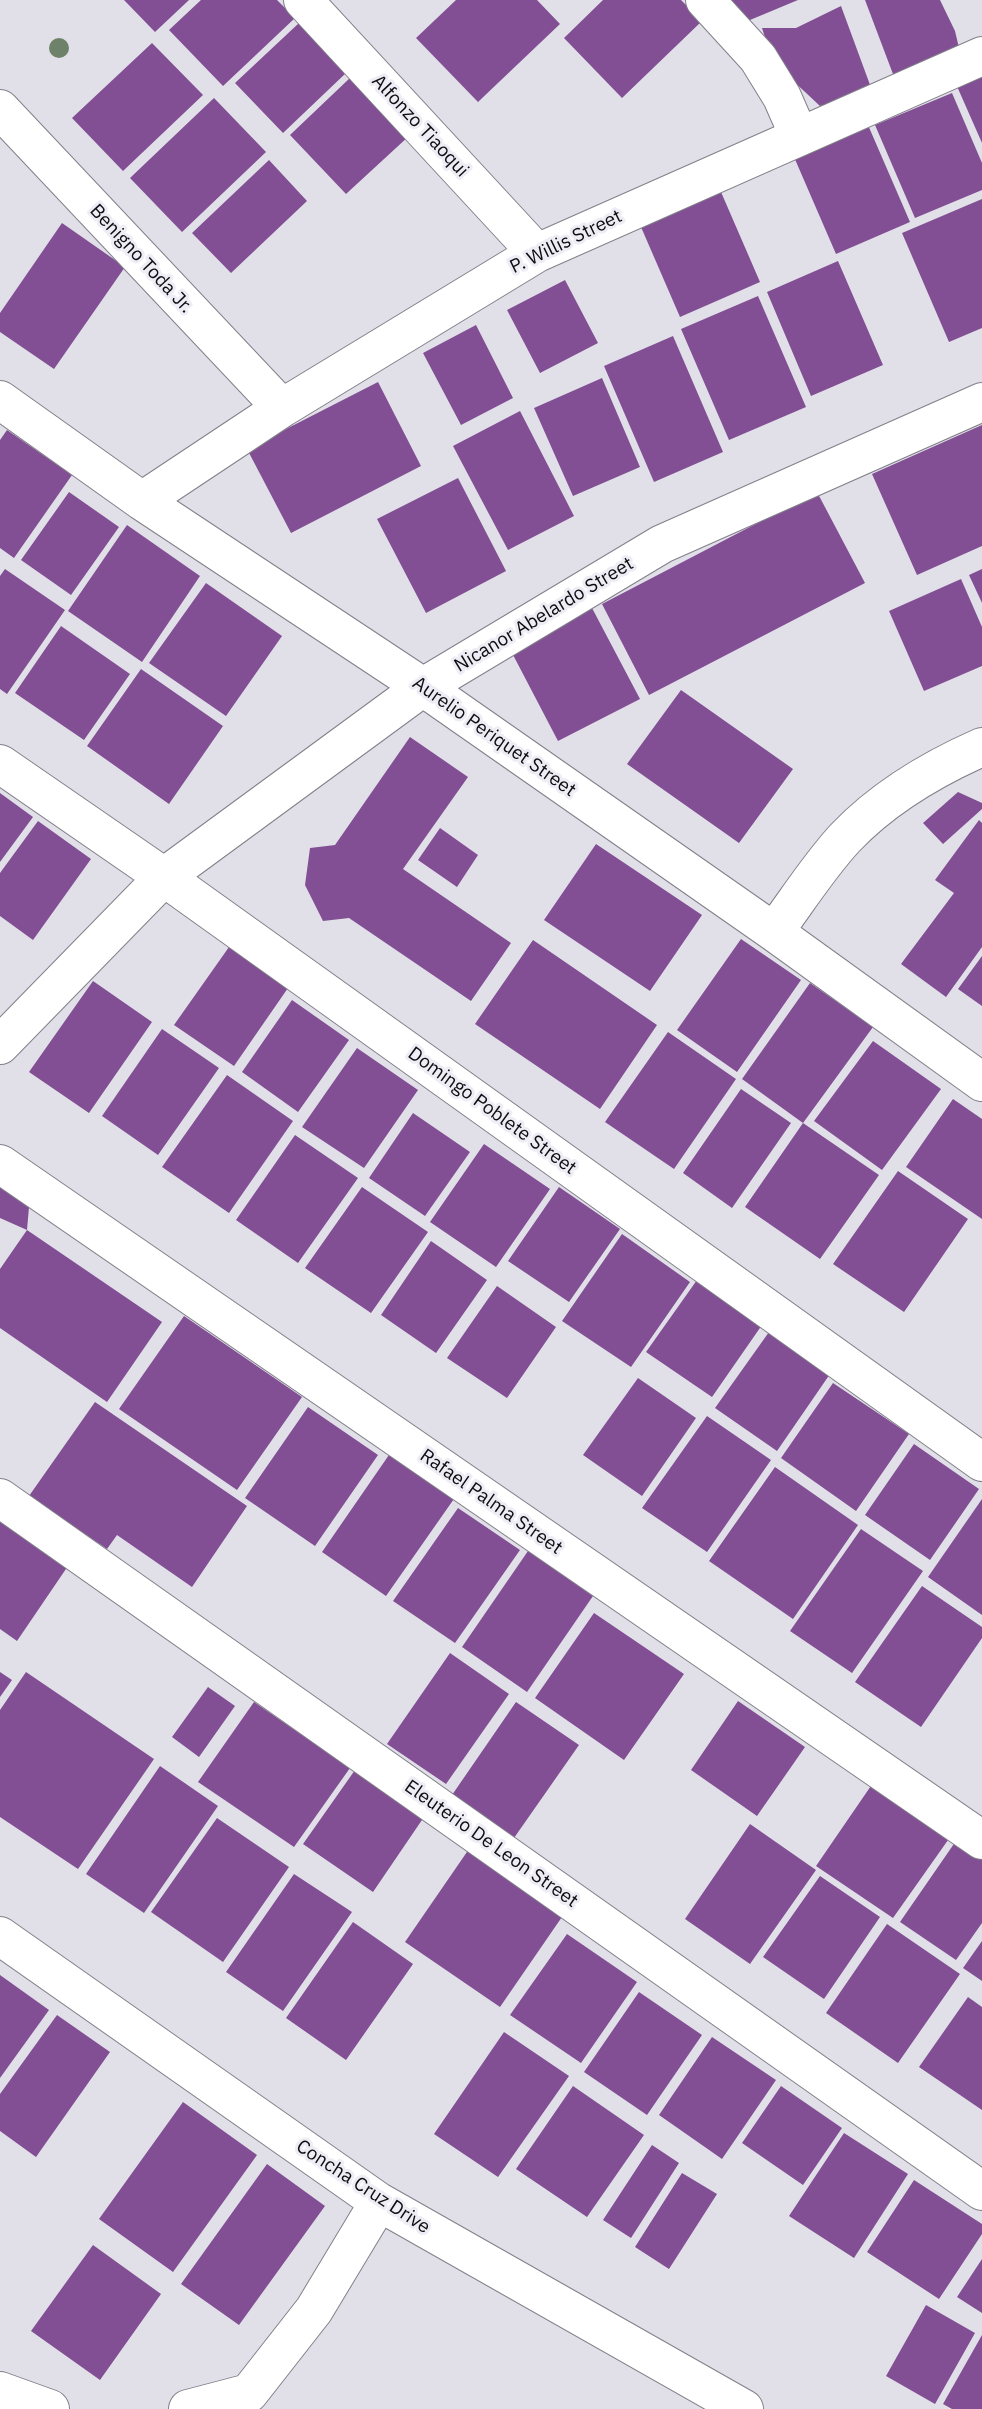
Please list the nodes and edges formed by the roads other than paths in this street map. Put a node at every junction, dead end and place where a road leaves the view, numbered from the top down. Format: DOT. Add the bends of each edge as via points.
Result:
graph roads {
  1 [pos="303,0"];
  2 [pos="705,0"];
  3 [pos="982,56"];
  4 [pos="0,109"];
  5 [pos="799,136"];
  6 [pos="537,253"];
  7 [pos="0,400"];
  8 [pos="982,402"];
  9 [pos="282,408"];
  10 [pos="142,501"];
  11 [pos="423,687"];
  12 [pos="982,747"];
  13 [pos="0,764"];
  14 [pos="164,877"];
  15 [pos="774,932"];
  16 [pos="0,1045"];
  17 [pos="982,1082"];
  18 [pos="0,1164"];
  19 [pos="982,1462"];
  20 [pos="0,1498"];
  21 [pos="982,1840"];
  22 [pos="0,1936"];
  23 [pos="982,2191"];
  24 [pos="379,2202"];
  25 [pos="0,2391"];
  26 [pos="50,2409"];
  27 [pos="188,2409"];
  28 [pos="744,2409"];
  1 -- 6 [label="street, Alfonzo Tiaoqui"];
  2 -- 5 [label="street" via="758,58"];
  3 -- 5 [label="street, P. Willis Street"];
  4 -- 9 [label="street, Benigno Toda Jr."];
  5 -- 6 [label="street, P. Willis Street"];
  6 -- 9 [label="street, P. Willis Street"];
  7 -- 10 [label="street, Aurelio Periquet Street"];
  8 -- 11 [label="street, Nicanor Abelardo Street" via="662,544"];
  9 -- 10 [label="street, P. Willis Street"];
  10 -- 11 [label="street, Aurelio Periquet Street"];
  11 -- 14 [label="street, Nicanor Abelardo Street"];
  11 -- 15 [label="street, Aurelio Periquet Street"];
  12 -- 15 [label="street" via="891,797 844,838"];
  13 -- 14 [label="street, Domingo Poblete Street"];
  14 -- 16 [label="street, Nicanor Abelardo Street"];
  14 -- 19 [label="street, Domingo Poblete Street"];
  15 -- 17 [label="street, Aurelio Periquet Street"];
  18 -- 21 [label="street, Rafael Palma Street"];
  20 -- 23 [label="street, Eleuterio De Leon Street"];
  22 -- 24 [label="street, Concha Cruz Drive"];
  24 -- 27 [label="street" via="314,2310 249,2393"];
  24 -- 28 [label="street, Concha Cruz Drive"];
  25 -- 26 [label="street"];
}
